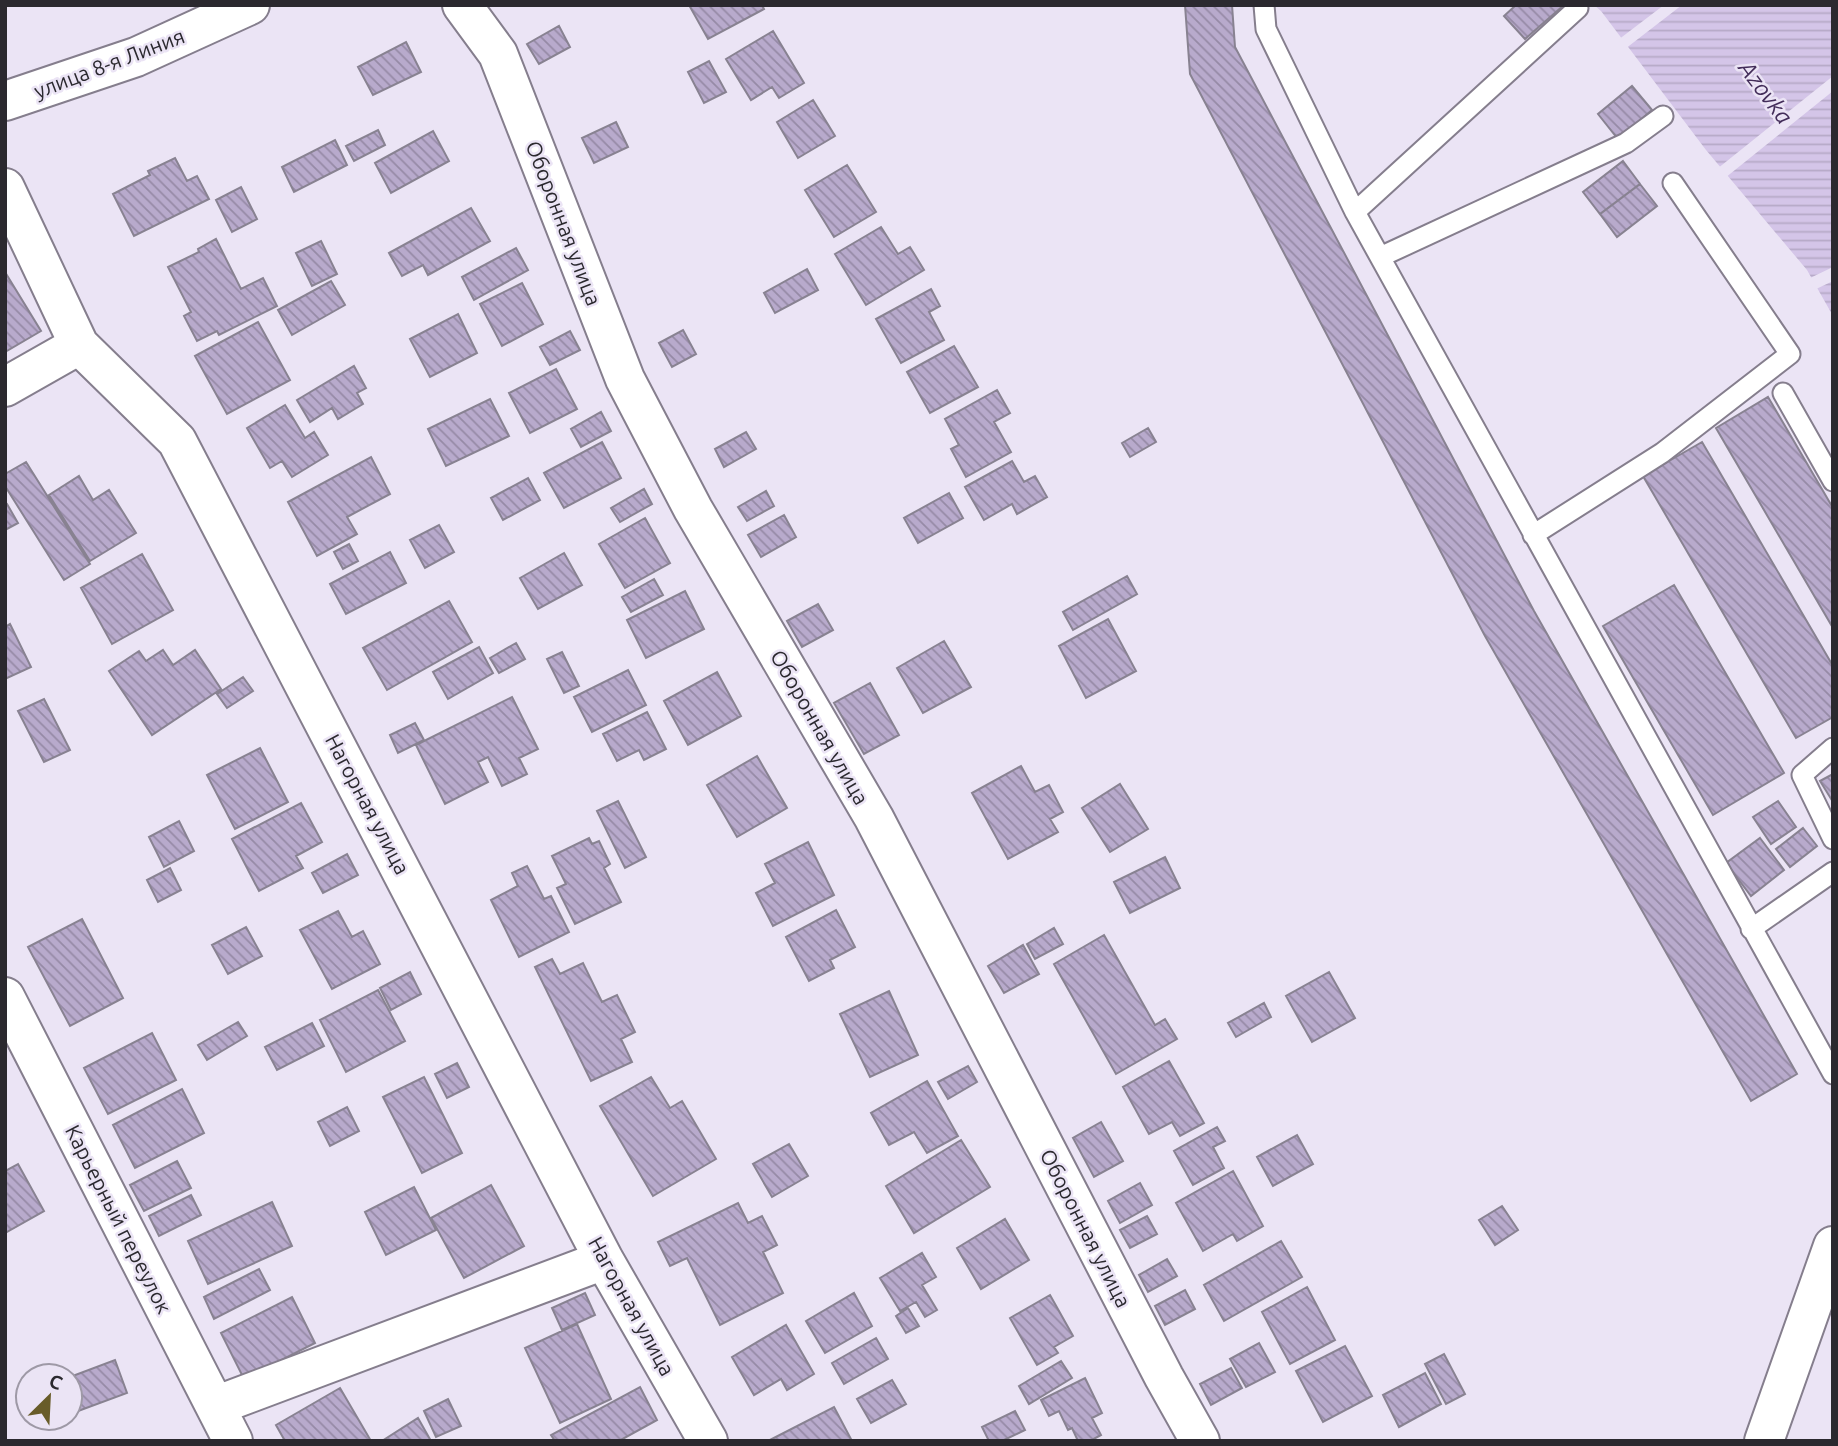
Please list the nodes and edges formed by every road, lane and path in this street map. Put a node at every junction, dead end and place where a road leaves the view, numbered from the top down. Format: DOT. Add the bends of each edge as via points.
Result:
graph roads {
  1 [pos="250,5"];
  2 [pos="463,5"];
  3 [pos="1264,5"];
  4 [pos="1578,8"];
  5 [pos="5,101"];
  6 [pos="1663,116"];
  7 [pos="1674,183"];
  8 [pos="5,188"];
  9 [pos="1355,212"];
  10 [pos="1380,257"];
  11 [pos="79,345"];
  12 [pos="5,387"];
  13 [pos="1783,393"];
  14 [pos="1833,481"];
  15 [pos="1533,535"];
  16 [pos="1833,748"];
  17 [pos="1833,839"];
  18 [pos="1833,872"];
  19 [pos="1751,929"];
  20 [pos="5,997"];
  21 [pos="1833,1074"];
  22 [pos="1833,1246"];
  23 [pos="604,1260"];
  24 [pos="215,1406"];
  25 [pos="233,1441"];
  26 [pos="708,1441"];
  27 [pos="1200,1441"];
  28 [pos="1764,1441"];
  1 -- 5 [label="street, улица 8-я Линия" via="136,57"];
  2 -- 27 [label="street, Оборонная улица" via="498,54 625,379 693,509 874,818"];
  3 -- 9 [label="lane" via="1266,29"];
  4 -- 9 [label="lane"];
  6 -- 10 [label="lane" via="1626,143"];
  7 -- 15 [label="lane" via="1790,354 1662,453"];
  8 -- 11 [label="street, Нагорная улица"];
  9 -- 10 [label="lane"];
  10 -- 15 [label="lane"];
  11 -- 12 [label="street"];
  11 -- 23 [label="street, Нагорная улица" via="177,441"];
  13 -- 14 [label="lane"];
  15 -- 19 [label="lane"];
  16 -- 17 [label="lane" via="1802,775"];
  18 -- 19 [label="lane"];
  19 -- 21 [label="lane"];
  20 -- 24 [label="street, Карьерный переулок"];
  22 -- 28 [label="street"];
  23 -- 24 [label="street"];
  23 -- 26 [label="street, Нагорная улица"];
  24 -- 25 [label="street, Карьерный переулок"];
}
